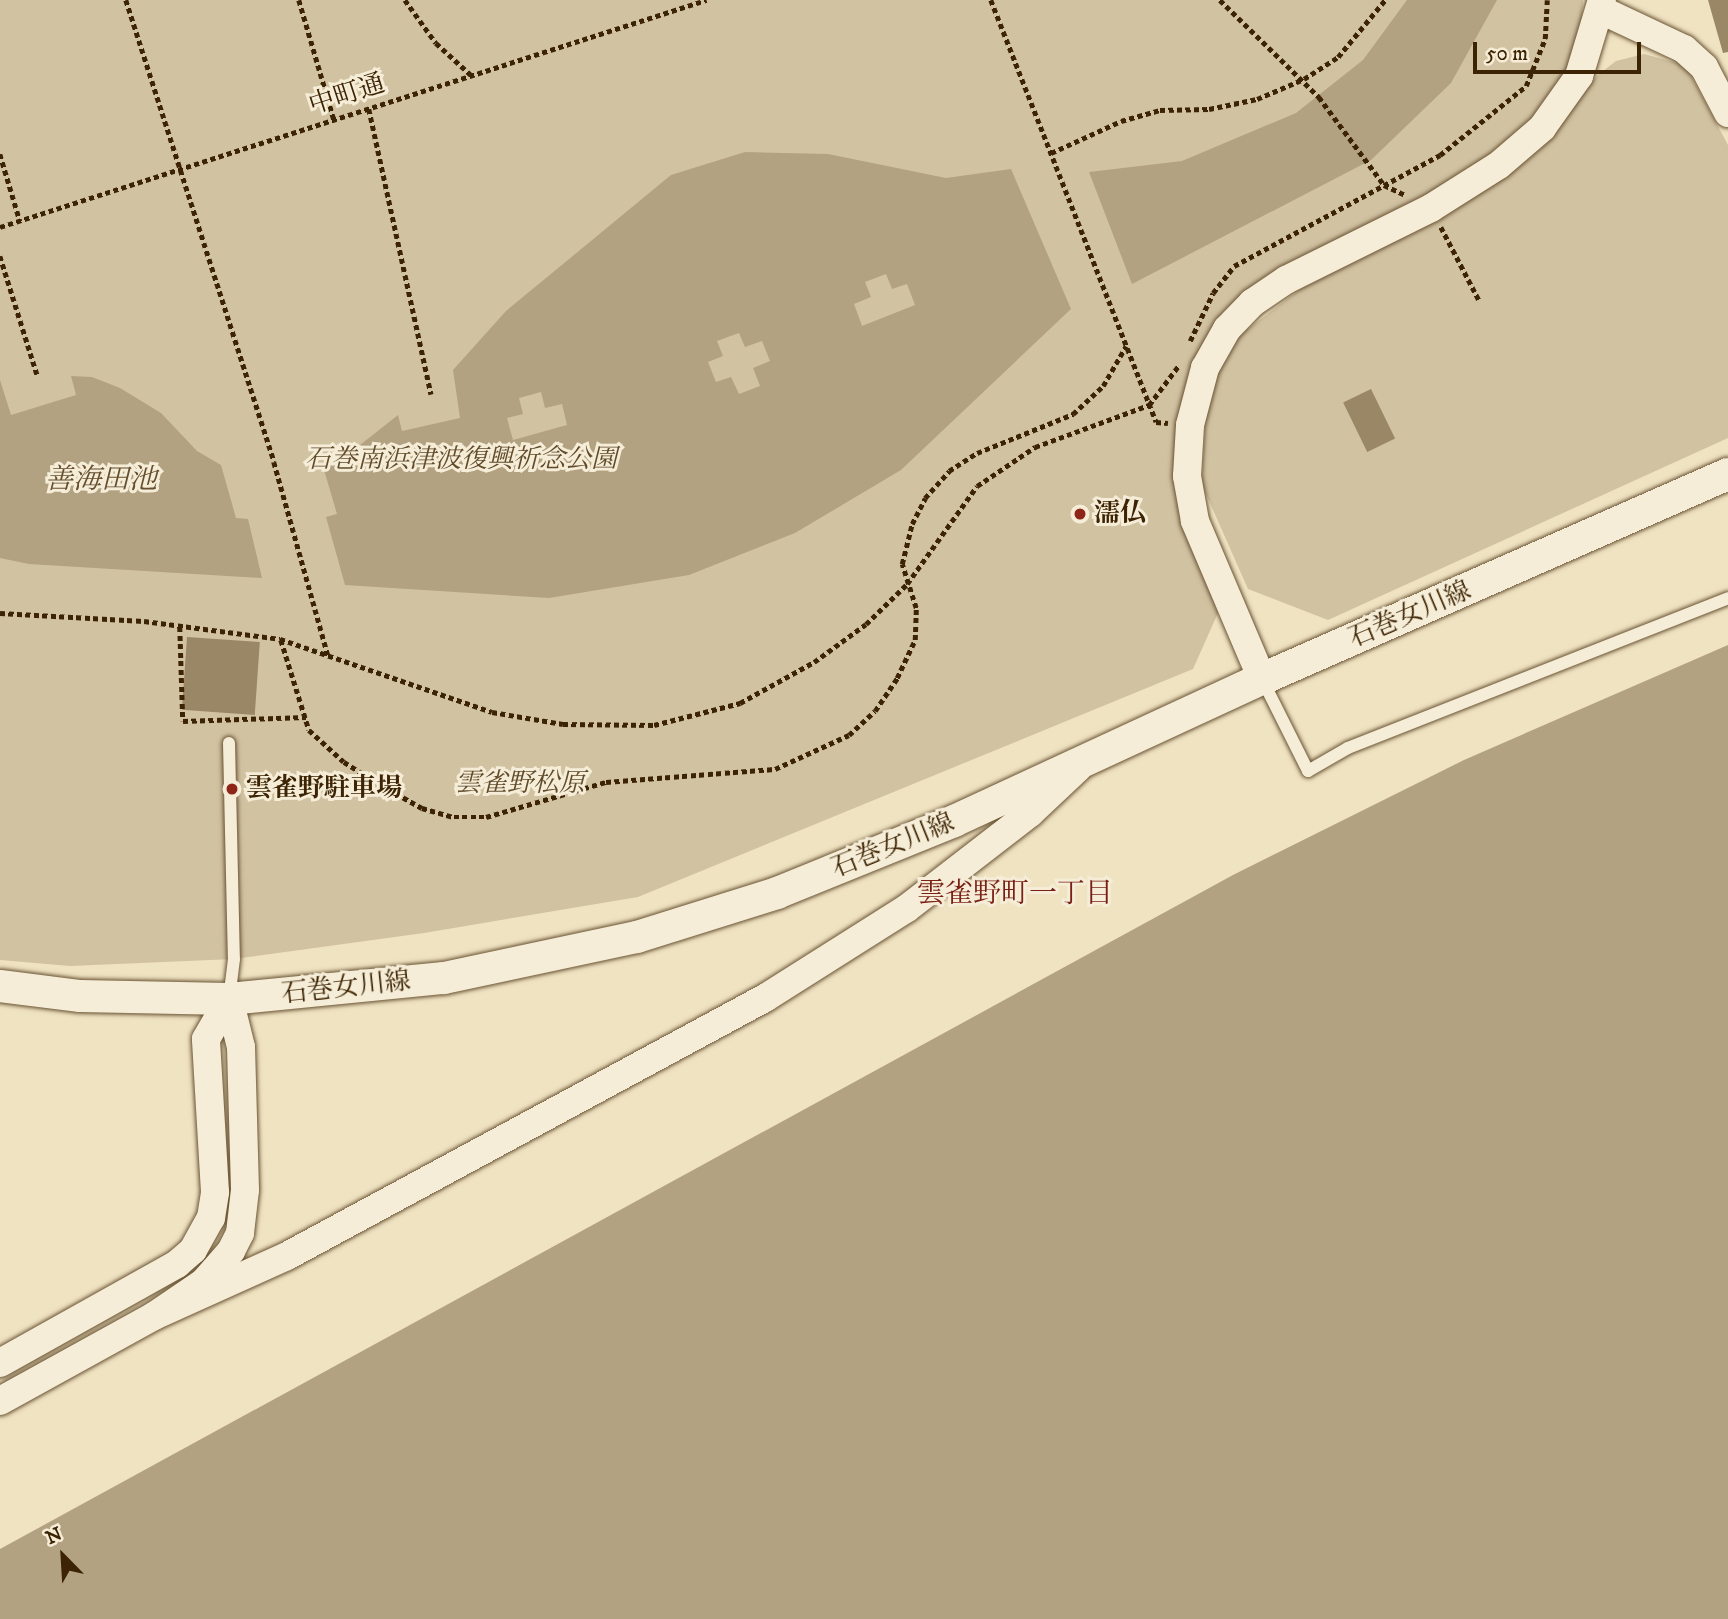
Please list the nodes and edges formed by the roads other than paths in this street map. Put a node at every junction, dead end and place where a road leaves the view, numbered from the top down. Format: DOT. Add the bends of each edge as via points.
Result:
graph roads {
  1 [pos="1601,5"];
  2 [pos="1728,113"];
  3 [pos="1728,474"];
  4 [pos="1728,598"];
  5 [pos="1262,679"];
  6 [pos="229,743"];
  7 [pos="1083,764"];
  8 [pos="0,986"];
  9 [pos="229,999"];
  10 [pos="154,1316"];
  11 [pos="0,1363"];
  12 [pos="0,1401"];
  1 -- 2 [label="street" via="1684,48 1704,67"];
  1 -- 5 [label="street" via="1579,76 1542,128 1499,164 1431,208 1286,280 1252,303 1227,329 1205,368 1190,425 1187,476 1195,521"];
  3 -- 5 [label="main road, 石巻女川線"];
  4 -- 5 [label="lane" via="1348,748 1308,771"];
  5 -- 7 [label="main road, 石巻女川線"];
  6 -- 9 [label="lane" via="234,959"];
  7 -- 9 [label="main road, 石巻女川線" via="777,893 637,937 444,978"];
  7 -- 10 [label="street" via="1030,813 906,909 765,998 287,1256"];
  8 -- 9 [label="main road, 石巻女川線" via="80,996"];
  9 -- 10 [label="street" via="241,1047 245,1190 240,1233 204,1282"];
  9 -- 11 [label="street" via="206,1039 215,1192 211,1218 193,1250 168,1269"];
  10 -- 12 [label="street"];
}
